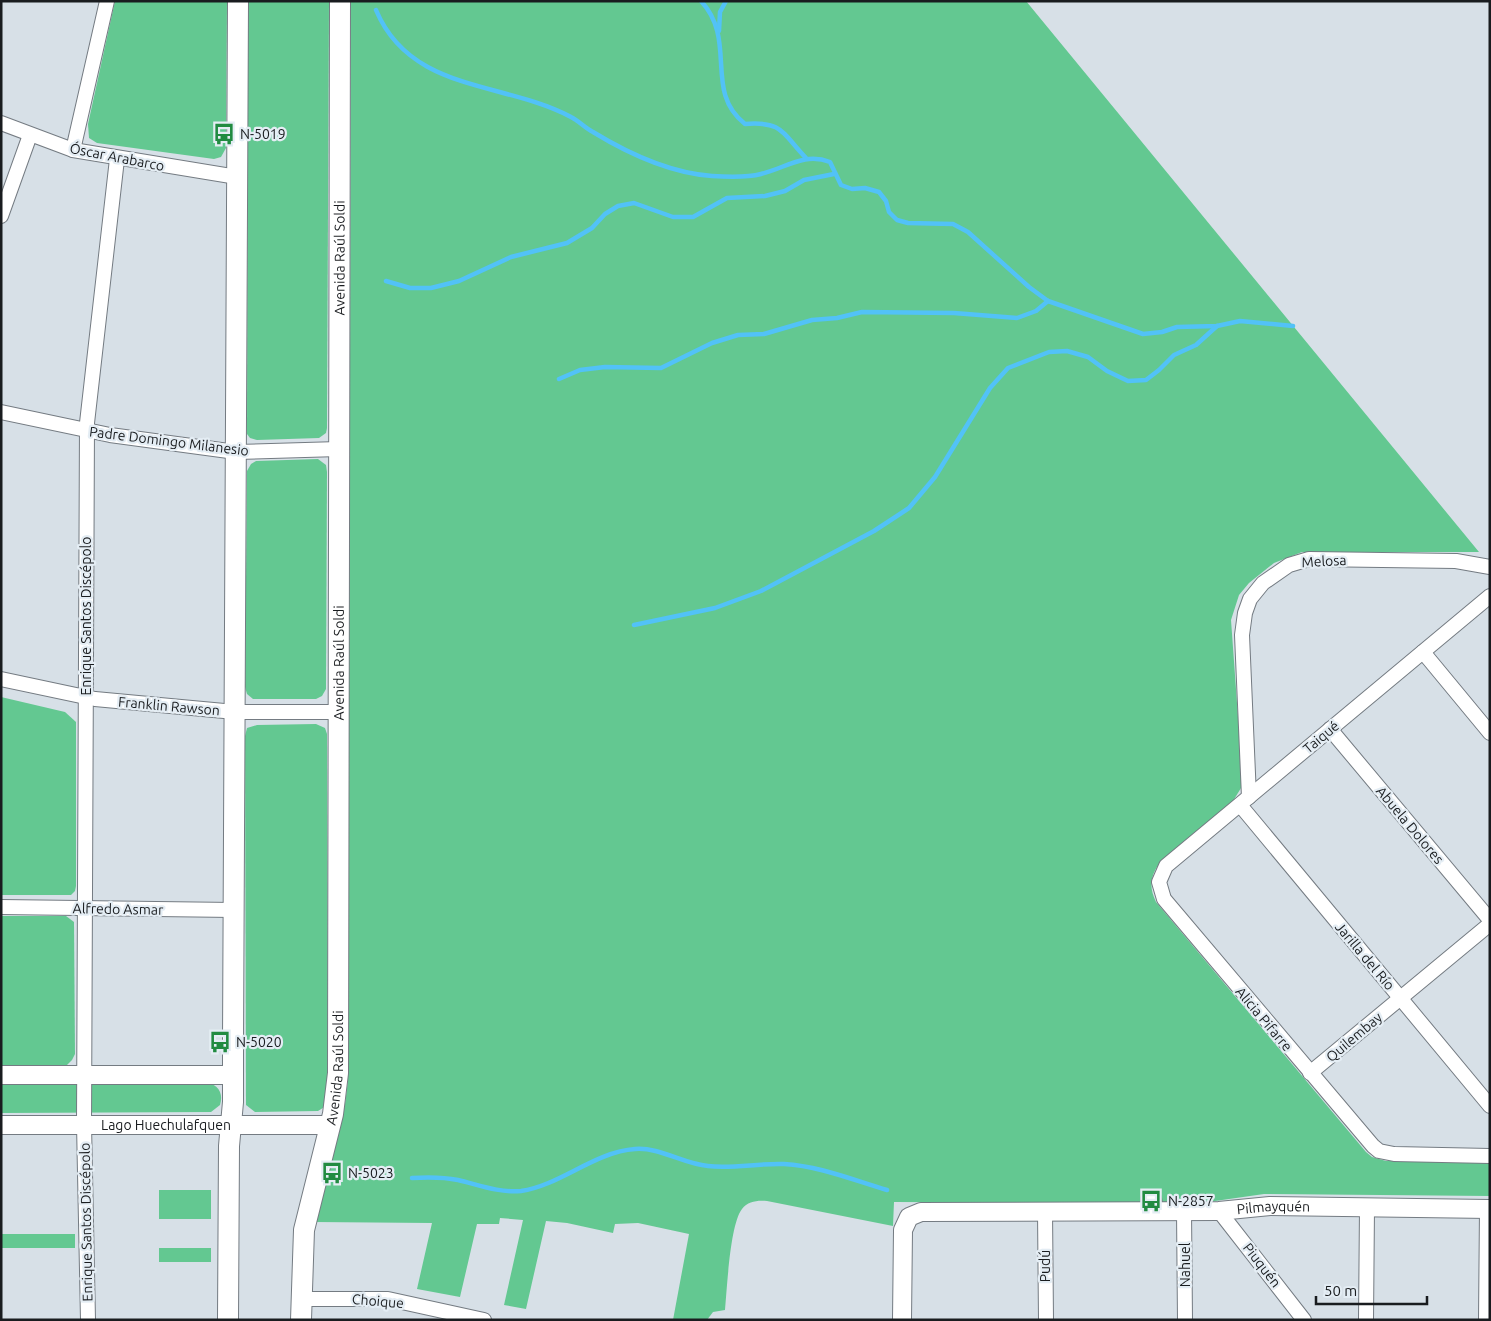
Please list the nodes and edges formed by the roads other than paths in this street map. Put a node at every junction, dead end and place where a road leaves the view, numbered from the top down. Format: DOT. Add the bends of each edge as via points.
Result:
graph roads {
  1 [pos="107,1"];
  2 [pos="238,1"];
  3 [pos="340,1"];
  4 [pos="1,123"];
  5 [pos="30,135"];
  6 [pos="73,150"];
  7 [pos="117,159"];
  8 [pos="237,177"];
  9 [pos="1,216"];
  10 [pos="1,412"];
  11 [pos="87,431"];
  12 [pos="339,449"];
  13 [pos="236,452"];
  14 [pos="1490,567"];
  15 [pos="1490,596"];
  16 [pos="1423,652"];
  17 [pos="1,680"];
  18 [pos="85,698"];
  19 [pos="235,712"];
  20 [pos="338,712"];
  21 [pos="1330,729"];
  22 [pos="1490,733"];
  23 [pos="1245,801"];
  24 [pos="1159,882"];
  25 [pos="1,907"];
  26 [pos="84,908"];
  27 [pos="234,910"];
  28 [pos="1490,920"];
  29 [pos="1490,924"];
  30 [pos="1400,998"];
  31 [pos="1310,1073"];
  32 [pos="1,1075"];
  33 [pos="84,1075"];
  34 [pos="233,1075"];
  35 [pos="1490,1106"];
  36 [pos="84,1124"];
  37 [pos="1,1125"];
  38 [pos="330,1125"];
  39 [pos="230,1126"];
  40 [pos="1490,1156"];
  41 [pos="1367,1208"];
  42 [pos="1488,1209"];
  43 [pos="1045,1211"];
  44 [pos="1184,1211"];
  45 [pos="1219,1211"];
  46 [pos="301,1299"];
  47 [pos="448,1316"];
  48 [pos="88,1320"];
  49 [pos="228,1320"];
  50 [pos="301,1320"];
  51 [pos="484,1320"];
  52 [pos="902,1320"];
  53 [pos="1046,1320"];
  54 [pos="1185,1320"];
  55 [pos="1304,1320"];
  56 [pos="1366,1320"];
  57 [pos="1486,1320"];
  1 -- 6 [label="street"];
  2 -- 8 [label="main road"];
  3 -- 12 [label="main road, Avenida Raúl Soldi"];
  4 -- 5 [label="street, Óscar Arabarco"];
  5 -- 6 [label="street, Óscar Arabarco"];
  5 -- 9 [label="street"];
  6 -- 7 [label="street, Óscar Arabarco"];
  7 -- 8 [label="street, Óscar Arabarco"];
  7 -- 11 [label="street, Enrique Santos Discépolo"];
  8 -- 13 [label="main road"];
  10 -- 11 [label="street, Padre Domingo Milanesio"];
  11 -- 13 [label="street, Padre Domingo Milanesio"];
  11 -- 18 [label="street, Enrique Santos Discépolo"];
  12 -- 13 [label="street, Padre Domingo Milanesio"];
  12 -- 20 [label="main road, Avenida Raúl Soldi"];
  13 -- 19 [label="main road"];
  14 -- 23 [label="street, Melosa" via="1456,561 1310,559 1289,565 1263,583 1247,605 1242,635"];
  15 -- 16 [label="street, Taiqué"];
  16 -- 21 [label="street, Taiqué"];
  16 -- 22 [label="street"];
  17 -- 18 [label="street, Franklin Rawson"];
  18 -- 19 [label="street, Franklin Rawson"];
  18 -- 26 [label="street, Enrique Santos Discépolo"];
  19 -- 20 [label="street, Franklin Rawson"];
  19 -- 27 [label="main road"];
  20 -- 38 [label="main road, Avenida Raúl Soldi" via="338,1072"];
  21 -- 23 [label="street, Taiqué"];
  21 -- 28 [label="street, Abuela Dolores"];
  23 -- 24 [label="street, Taiqué" via="1166,866"];
  23 -- 30 [label="street, Jarilla del Río"];
  24 -- 31 [label="street, Alicia Pifarre" via="1164,899"];
  25 -- 26 [label="street, Alfredo Asmar"];
  26 -- 27 [label="street, Alfredo Asmar"];
  26 -- 33 [label="street, Enrique Santos Discépolo"];
  27 -- 34 [label="main road"];
  29 -- 30 [label="street, Quilembay"];
  30 -- 31 [label="street, Quilembay"];
  30 -- 35 [label="street, Jarilla del Río"];
  31 -- 40 [label="street, Alicia Pifarre" via="1379,1151"];
  32 -- 33 [label="street"];
  33 -- 34 [label="street"];
  33 -- 36 [label="street, Enrique Santos Discépolo"];
  34 -- 39 [label="main road"];
  36 -- 37 [label="street, Lago Huechulafquen"];
  36 -- 39 [label="street, Lago Huechulafquen"];
  36 -- 48 [label="street, Enrique Santos Discépolo"];
  38 -- 39 [label="street, Lago Huechulafquen"];
  38 -- 46 [label="main road, Avenida Raúl Soldi" via="304,1230"];
  39 -- 49 [label="main road"];
  41 -- 42 [label="street, Pilmayquén"];
  41 -- 45 [label="street, Pilmayquén" via="1270,1206"];
  41 -- 56 [label="street"];
  42 -- 57 [label="street"];
  43 -- 44 [label="street, Pilmayquén"];
  43 -- 52 [label="street, Pilmayquén" via="928,1212 909,1217 903,1238"];
  43 -- 53 [label="street, Pudú"];
  44 -- 45 [label="street, Pilmayquén"];
  44 -- 54 [label="street, Nahuel"];
  45 -- 55 [label="street, Piuquén"];
  46 -- 47 [label="street, Choique" via="381,1299"];
  46 -- 50 [label="main road, Avenida Raúl Soldi"];
  47 -- 51 [label="street, Choique"];
}
